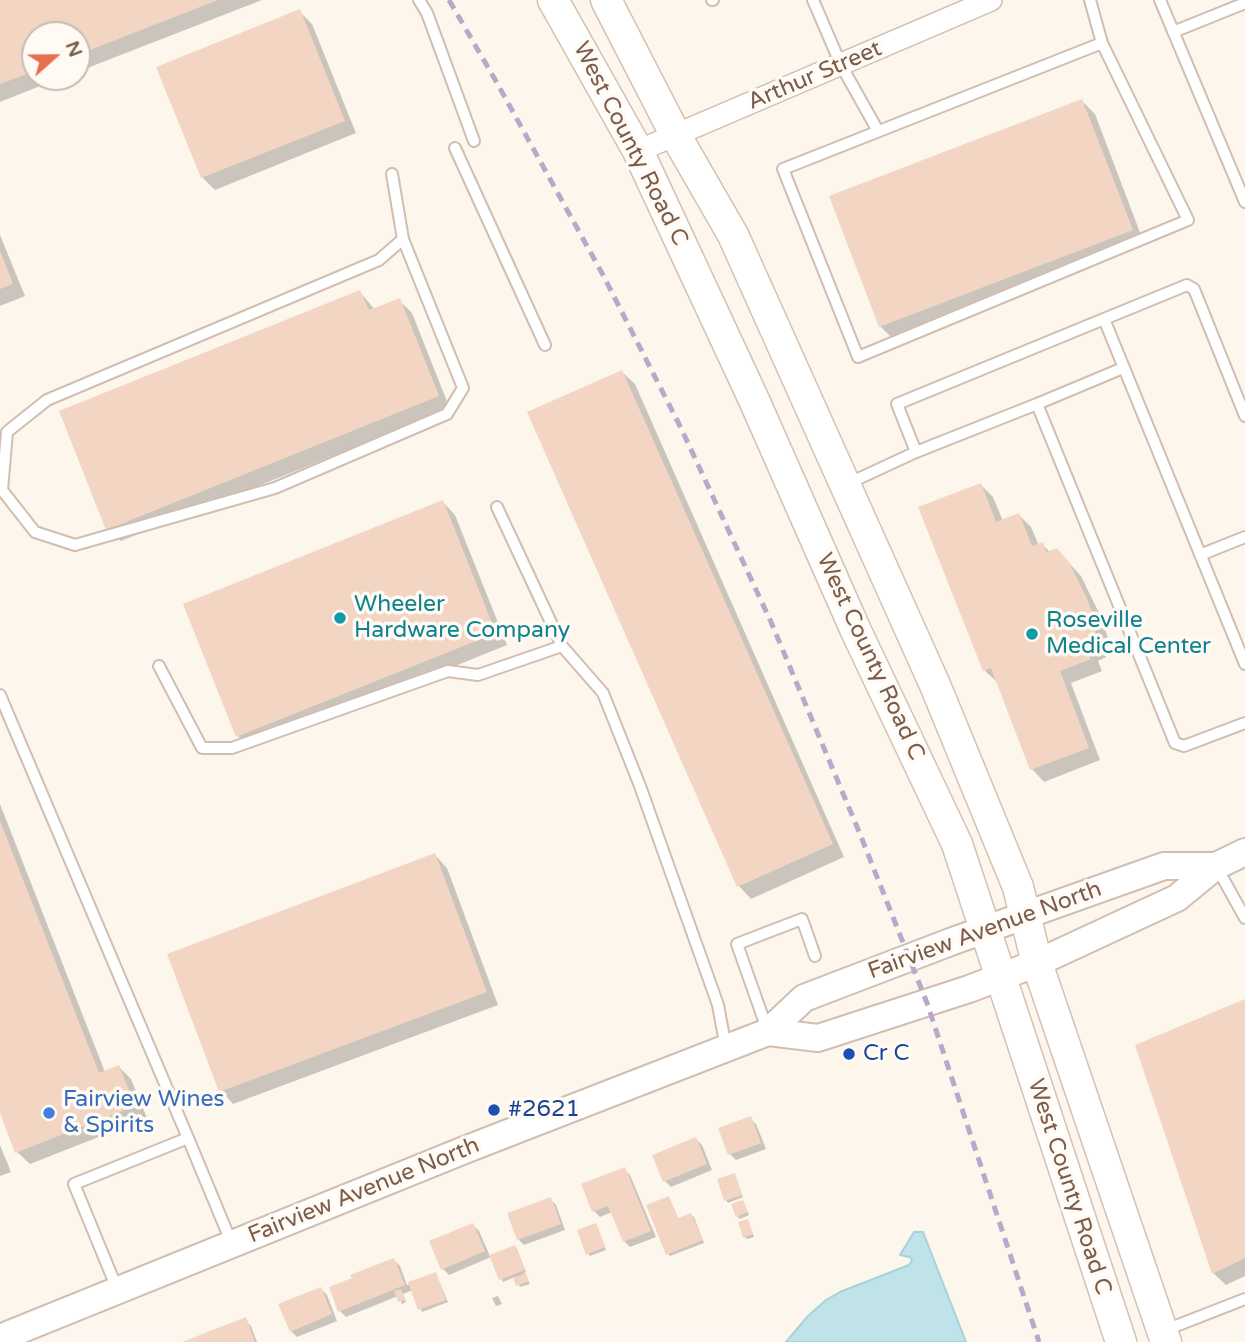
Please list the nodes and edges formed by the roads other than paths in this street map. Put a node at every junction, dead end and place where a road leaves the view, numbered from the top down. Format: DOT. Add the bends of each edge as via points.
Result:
graph roads {
  1 [pos="419,0"];
  2 [pos="553,0"];
  3 [pos="606,0"];
  4 [pos="813,0"];
  5 [pos="991,0"];
  6 [pos="1090,0"];
  7 [pos="1160,0"];
  8 [pos="1245,3"];
  9 [pos="1173,32"];
  10 [pos="1102,43"];
  11 [pos="841,65"];
  12 [pos="878,131"];
  13 [pos="676,136"];
  14 [pos="474,141"];
  15 [pos="455,148"];
  16 [pos="638,152"];
  17 [pos="392,174"];
  18 [pos="1245,202"];
  19 [pos="403,239"];
  20 [pos="1104,319"];
  21 [pos="545,345"];
  22 [pos="1123,368"];
  23 [pos="1037,404"];
  24 [pos="1245,416"];
  25 [pos="916,452"];
  26 [pos="846,484"];
  27 [pos="496,507"];
  28 [pos="1245,537"];
  29 [pos="1200,555"];
  30 [pos="562,646"];
  31 [pos="1245,664"];
  32 [pos="159,666"];
  33 [pos="0,695"];
  34 [pos="1245,723"];
  35 [pos="1245,852"];
  36 [pos="1216,866"];
  37 [pos="1024,916"];
  38 [pos="1245,918"];
  39 [pos="985,929"];
  40 [pos="815,956"];
  41 [pos="1037,963"];
  42 [pos="999,977"];
  43 [pos="768,1032"];
  44 [pos="726,1048"];
  45 [pos="188,1138"];
  46 [pos="232,1244"];
  47 [pos="118,1291"];
  48 [pos="1244,1302"];
  49 [pos="1164,1337"];
  50 [pos="2,1339"];
  51 [pos="1121,1342"];
  1 -- 14 [label="lane"];
  2 -- 16 [label="main road, West County Road C"];
  3 -- 13 [label="main road, West County Road C"];
  4 -- 11 [label="lane"];
  5 -- 11 [label="street, Arthur Street"];
  6 -- 10 [label="lane"];
  7 -- 9 [label="lane"];
  8 -- 9 [label="lane"];
  9 -- 18 [label="lane"];
  10 -- 12 [label="lane"];
  10 -- 12 [label="lane" via="1188,220 858,356 783,169"];
  11 -- 12 [label="lane"];
  11 -- 13 [label="street, Arthur Street"];
  13 -- 16 [label="street, Arthur Street"];
  13 -- 26 [label="main road, West County Road C" via="733,236"];
  15 -- 21 [label="lane"];
  16 -- 39 [label="main road, West County Road C" via="957,844"];
  17 -- 19 [label="lane"];
  19 -- 19 [label="lane" via="463,388 447,414 275,488 75,545 35,532 2,490 7,432 47,400 379,260"];
  20 -- 22 [label="lane"];
  20 -- 24 [label="lane" via="1187,285 1194,289"];
  20 -- 25 [label="lane" via="897,404"];
  22 -- 23 [label="lane"];
  22 -- 29 [label="lane"];
  23 -- 25 [label="lane"];
  23 -- 34 [label="lane" via="1175,743 1184,746"];
  25 -- 26 [label="lane"];
  26 -- 37 [label="main road, West County Road C" via="995,828"];
  27 -- 30 [label="lane"];
  28 -- 29 [label="lane"];
  29 -- 31 [label="lane"];
  30 -- 32 [label="lane" via="478,675 448,671 232,748 202,748"];
  30 -- 44 [label="lane" via="603,693 718,1005"];
  33 -- 45 [label="lane"];
  35 -- 36 [label="street, Fairview Avenue North"];
  36 -- 37 [label="street, Fairview Avenue North" via="1164,866"];
  36 -- 38 [label="lane"];
  36 -- 41 [label="street, Fairview Avenue North" via="1177,898"];
  37 -- 39 [label="street, Fairview Avenue North"];
  37 -- 41 [label="main road, West County Road C"];
  39 -- 42 [label="main road, West County Road C"];
  39 -- 43 [label="street, Fairview Avenue North" via="804,998"];
  40 -- 43 [label="lane" via="802,919 737,944"];
  41 -- 42 [label="street, Fairview Avenue North"];
  41 -- 49 [label="main road, West County Road C"];
  42 -- 43 [label="street, Fairview Avenue North" via="818,1038"];
  42 -- 51 [label="main road, West County Road C"];
  43 -- 44 [label="street, Fairview Avenue North"];
  44 -- 46 [label="street, Fairview Avenue North"];
  45 -- 46 [label="lane"];
  45 -- 47 [label="lane" via="74,1184"];
  46 -- 47 [label="street, Fairview Avenue North"];
  47 -- 50 [label="street, Fairview Avenue North"];
  48 -- 49 [label="lane"];
}
